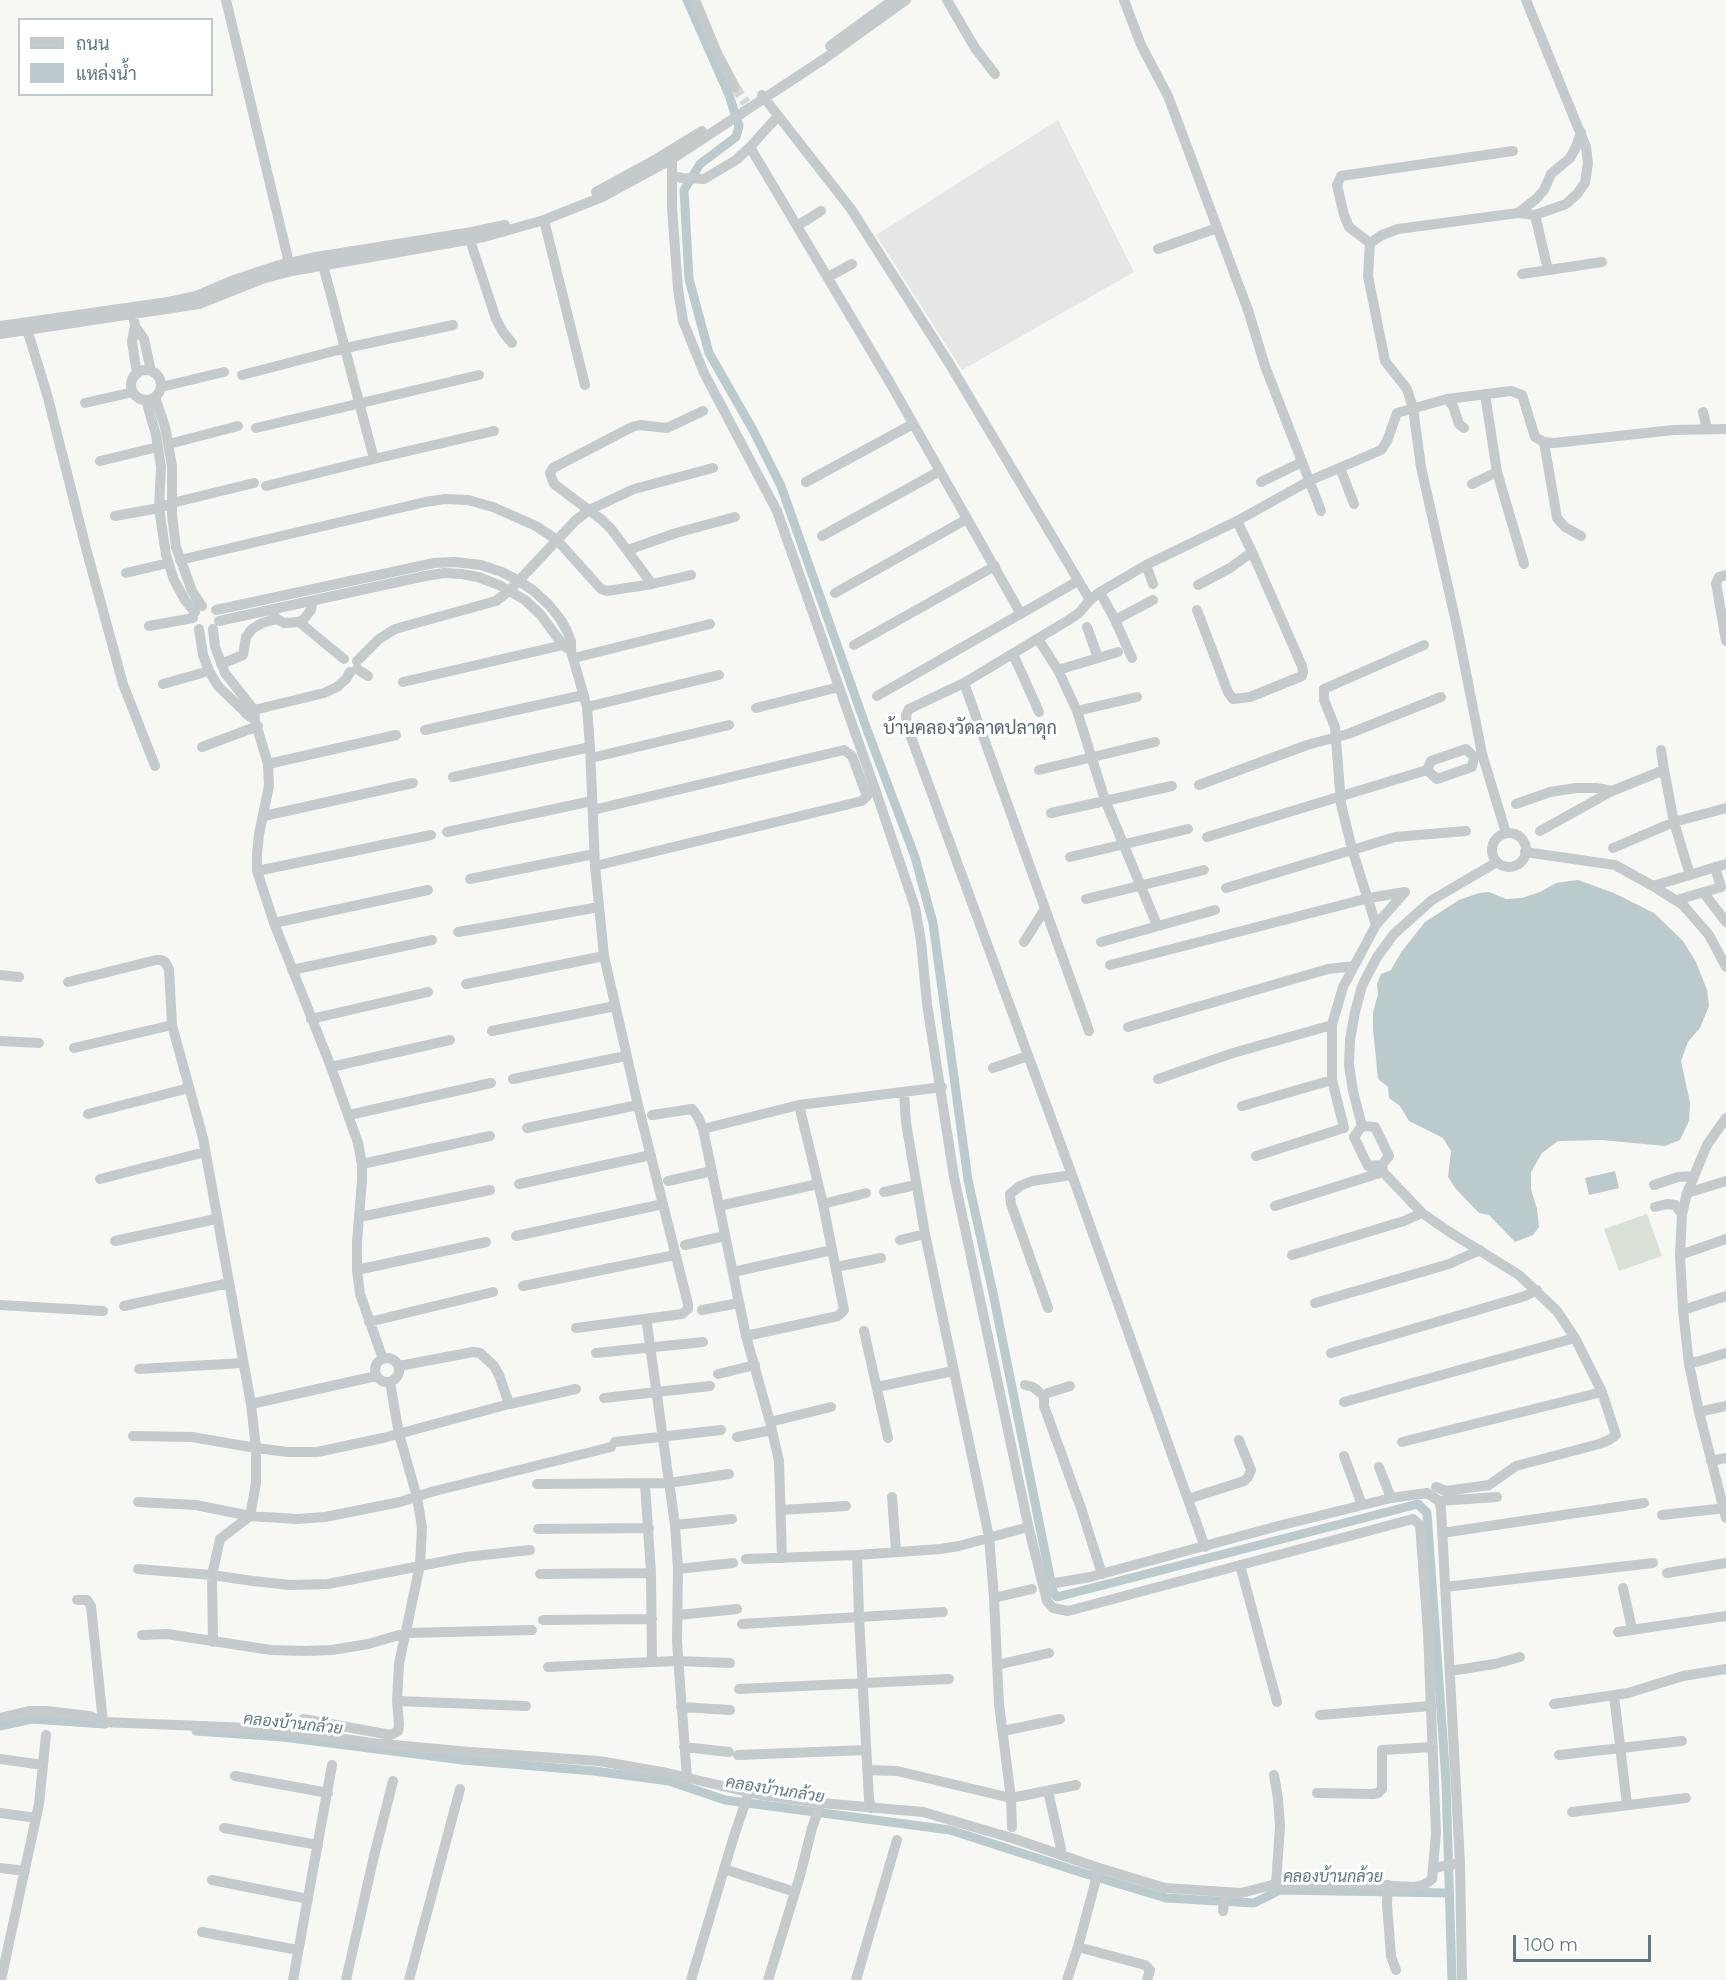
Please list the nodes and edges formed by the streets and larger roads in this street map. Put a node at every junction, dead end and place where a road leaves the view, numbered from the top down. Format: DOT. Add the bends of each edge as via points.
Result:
graph roads {
  1 [pos="226,0"];
  2 [pos="695,0"];
  3 [pos="893,0"];
  4 [pos="906,0"];
  5 [pos="947,0"];
  6 [pos="1124,0"];
  7 [pos="1527,0"];
  8 [pos="995,74"];
  9 [pos="735,87"];
  10 [pos="763,96"];
  11 [pos="778,116"];
  12 [pos="1581,132"];
  13 [pos="750,147"];
  14 [pos="1513,151"];
  15 [pos="670,155"];
  16 [pos="677,177"];
  17 [pos="821,211"];
  18 [pos="1518,213"];
  19 [pos="1535,215"];
  20 [pos="544,220"];
  21 [pos="798,226"];
  22 [pos="1217,228"];
  23 [pos="470,240"];
  24 [pos="1370,243"];
  25 [pos="1158,249"];
  26 [pos="1602,262"];
  27 [pos="289,263"];
  28 [pos="852,264"];
  29 [pos="323,265"];
  30 [pos="1548,270"];
  31 [pos="1522,274"];
  32 [pos="828,277"];
  33 [pos="133,316"];
  34 [pos="453,325"];
  35 [pos="0,326"];
  36 [pos="27,329"];
  37 [pos="0,334"];
  38 [pos="512,343"];
  39 [pos="346,348"];
  40 [pos="151,371"];
  41 [pos="224,372"];
  42 [pos="137,374"];
  43 [pos="242,375"];
  44 [pos="479,375"];
  45 [pos="585,385"];
  46 [pos="133,392"];
  47 [pos="154,394"];
  48 [pos="1485,394"];
  49 [pos="1447,399"];
  50 [pos="85,403"];
  51 [pos="361,403"];
  52 [pos="1413,408"];
  53 [pos="704,411"];
  54 [pos="1703,412"];
  55 [pos="913,424"];
  56 [pos="238,426"];
  57 [pos="256,428"];
  58 [pos="1464,428"];
  59 [pos="1707,429"];
  60 [pos="1726,429"];
  61 [pos="494,431"];
  62 [pos="1544,442"];
  63 [pos="163,446"];
  64 [pos="374,459"];
  65 [pos="100,461"];
  66 [pos="1302,462"];
  67 [pos="713,468"];
  68 [pos="1340,468"];
  69 [pos="940,471"];
  70 [pos="1497,472"];
  71 [pos="1309,481"];
  72 [pos="806,482"];
  73 [pos="1261,482"];
  74 [pos="254,483"];
  75 [pos="1472,484"];
  76 [pos="266,486"];
  77 [pos="172,503"];
  78 [pos="1354,504"];
  79 [pos="159,508"];
  80 [pos="589,510"];
  81 [pos="1321,511"];
  82 [pos="115,516"];
  83 [pos="735,517"];
  84 [pos="967,519"];
  85 [pos="1238,521"];
  86 [pos="822,536"];
  87 [pos="1581,536"];
  88 [pos="557,540"];
  89 [pos="628,550"];
  90 [pos="1252,552"];
  91 [pos="180,560"];
  92 [pos="168,563"];
  93 [pos="1524,564"];
  94 [pos="1146,565"];
  95 [pos="995,566"];
  96 [pos="126,573"];
  97 [pos="691,575"];
  98 [pos="1726,575"];
  99 [pos="519,581"];
  100 [pos="1078,581"];
  101 [pos="651,584"];
  102 [pos="1153,584"];
  103 [pos="1198,585"];
  104 [pos="345,588"];
  105 [pos="510,590"];
  106 [pos="1100,592"];
  107 [pos="836,593"];
  108 [pos="1090,600"];
  109 [pos="1153,600"];
  110 [pos="313,601"];
  111 [pos="1197,610"];
  112 [pos="197,612"];
  113 [pos="1021,614"];
  114 [pos="273,615"];
  115 [pos="216,620"];
  116 [pos="1115,620"];
  117 [pos="299,622"];
  118 [pos="710,624"];
  119 [pos="149,626"];
  120 [pos="1087,627"];
  121 [pos="199,629"];
  122 [pos="1038,639"];
  123 [pos="1726,641"];
  124 [pos="854,645"];
  125 [pos="1424,645"];
  126 [pos="570,649"];
  127 [pos="1118,652"];
  128 [pos="1013,654"];
  129 [pos="1098,658"];
  130 [pos="1132,658"];
  131 [pos="221,664"];
  132 [pos="354,667"];
  133 [pos="1058,670"];
  134 [pos="209,671"];
  135 [pos="719,675"];
  136 [pos="368,676"];
  137 [pos="403,682"];
  138 [pos="964,683"];
  139 [pos="163,684"];
  140 [pos="839,687"];
  141 [pos="584,695"];
  142 [pos="877,696"];
  143 [pos="1137,697"];
  144 [pos="1441,697"];
  145 [pos="586,707"];
  146 [pos="756,708"];
  147 [pos="1077,711"];
  148 [pos="1039,712"];
  149 [pos="253,718"];
  150 [pos="729,725"];
  151 [pos="426,730"];
  152 [pos="396,735"];
  153 [pos="1336,738"];
  154 [pos="1155,742"];
  155 [pos="202,747"];
  156 [pos="1661,750"];
  157 [pos="591,753"];
  158 [pos="1478,755"];
  159 [pos="1090,756"];
  160 [pos="268,764"];
  161 [pos="155,766"];
  162 [pos="1039,770"];
  163 [pos="1427,770"];
  164 [pos="1664,770"];
  165 [pos="453,777"];
  166 [pos="413,783"];
  167 [pos="1199,784"];
  168 [pos="1172,786"];
  169 [pos="1612,791"];
  170 [pos="1340,797"];
  171 [pos="1105,800"];
  172 [pos="1516,804"];
  173 [pos="593,805"];
  174 [pos="1726,808"];
  175 [pos="1051,813"];
  176 [pos="264,816"];
  177 [pos="1674,822"];
  178 [pos="1188,829"];
  179 [pos="1466,831"];
  180 [pos="1540,831"];
  181 [pos="447,832"];
  182 [pos="1506,833"];
  183 [pos="431,835"];
  184 [pos="1207,837"];
  185 [pos="1124,843"];
  186 [pos="1613,848"];
  187 [pos="1352,849"];
  188 [pos="1525,852"];
  189 [pos="594,854"];
  190 [pos="1070,857"];
  191 [pos="1497,862"];
  192 [pos="1721,865"];
  193 [pos="595,866"];
  194 [pos="1204,870"];
  195 [pos="257,871"];
  196 [pos="1690,875"];
  197 [pos="470,879"];
  198 [pos="1142,885"];
  199 [pos="1653,886"];
  200 [pos="1226,888"];
  201 [pos="428,890"];
  202 [pos="1703,892"];
  203 [pos="1369,898"];
  204 [pos="1086,899"];
  205 [pos="1677,900"];
  206 [pos="599,907"];
  207 [pos="1045,909"];
  208 [pos="1215,910"];
  209 [pos="1725,919"];
  210 [pos="274,923"];
  211 [pos="1158,925"];
  212 [pos="1376,925"];
  213 [pos="458,932"];
  214 [pos="432,940"];
  215 [pos="1024,942"];
  216 [pos="1101,942"];
  217 [pos="604,956"];
  218 [pos="1110,965"];
  219 [pos="1354,966"];
  220 [pos="1726,967"];
  221 [pos="292,970"];
  222 [pos="0,975"];
  223 [pos="19,976"];
  224 [pos="68,982"];
  225 [pos="466,984"];
  226 [pos="429,992"];
  227 [pos="615,1006"];
  228 [pos="311,1019"];
  229 [pos="172,1025"];
  230 [pos="1332,1025"];
  231 [pos="1128,1027"];
  232 [pos="492,1031"];
  233 [pos="1089,1031"];
  234 [pos="450,1040"];
  235 [pos="0,1041"];
  236 [pos="39,1043"];
  237 [pos="74,1048"];
  238 [pos="627,1056"];
  239 [pos="1028,1056"];
  240 [pos="331,1067"];
  241 [pos="993,1068"];
  242 [pos="513,1079"];
  243 [pos="1158,1079"];
  244 [pos="1332,1080"];
  245 [pos="491,1083"];
  246 [pos="942,1087"];
  247 [pos="189,1088"];
  248 [pos="904,1092"];
  249 [pos="638,1105"];
  250 [pos="799,1106"];
  251 [pos="1242,1106"];
  252 [pos="88,1114"];
  253 [pos="349,1115"];
  254 [pos="652,1115"];
  255 [pos="1726,1118"];
  256 [pos="1362,1126"];
  257 [pos="527,1128"];
  258 [pos="703,1129"];
  259 [pos="490,1136"];
  260 [pos="205,1152"];
  261 [pos="651,1155"];
  262 [pos="1256,1156"];
  263 [pos="362,1164"];
  264 [pos="1382,1168"];
  265 [pos="712,1171"];
  266 [pos="1072,1175"];
  267 [pos="1694,1176"];
  268 [pos="100,1179"];
  269 [pos="668,1181"];
  270 [pos="1726,1181"];
  271 [pos="519,1184"];
  272 [pos="818,1184"];
  273 [pos="916,1185"];
  274 [pos="1654,1185"];
  275 [pos="490,1190"];
  276 [pos="884,1192"];
  277 [pos="866,1193"];
  278 [pos="1687,1193"];
  279 [pos="663,1204"];
  280 [pos="823,1204"];
  281 [pos="718,1206"];
  282 [pos="1275,1206"];
  283 [pos="1654,1207"];
  284 [pos="1422,1213"];
  285 [pos="1682,1214"];
  286 [pos="360,1217"];
  287 [pos="216,1219"];
  288 [pos="925,1234"];
  289 [pos="516,1236"];
  290 [pos="725,1236"];
  291 [pos="1726,1239"];
  292 [pos="900,1240"];
  293 [pos="115,1241"];
  294 [pos="486,1242"];
  295 [pos="685,1245"];
  296 [pos="832,1250"];
  297 [pos="1480,1250"];
  298 [pos="675,1255"];
  299 [pos="1292,1255"];
  300 [pos="1680,1256"];
  301 [pos="881,1258"];
  302 [pos="836,1267"];
  303 [pos="357,1270"];
  304 [pos="733,1272"];
  305 [pos="229,1283"];
  306 [pos="523,1286"];
  307 [pos="1537,1290"];
  308 [pos="493,1292"];
  309 [pos="1726,1296"];
  310 [pos="739,1303"];
  311 [pos="1315,1303"];
  312 [pos="0,1305"];
  313 [pos="124,1306"];
  314 [pos="1048,1308"];
  315 [pos="702,1310"];
  316 [pos="1683,1310"];
  317 [pos="103,1311"];
  318 [pos="369,1322"];
  319 [pos="647,1324"];
  320 [pos="576,1328"];
  321 [pos="864,1331"];
  322 [pos="746,1336"];
  323 [pos="1575,1338"];
  324 [pos="703,1342"];
  325 [pos="651,1347"];
  326 [pos="596,1353"];
  327 [pos="1330,1353"];
  328 [pos="1726,1353"];
  329 [pos="383,1359"];
  330 [pos="243,1363"];
  331 [pos="1689,1364"];
  332 [pos="755,1365"];
  333 [pos="399,1366"];
  334 [pos="139,1369"];
  335 [pos="953,1371"];
  336 [pos="717,1374"];
  337 [pos="376,1376"];
  338 [pos="390,1382"];
  339 [pos="1025,1385"];
  340 [pos="710,1386"];
  341 [pos="1070,1386"];
  342 [pos="877,1387"];
  343 [pos="576,1389"];
  344 [pos="657,1392"];
  345 [pos="1602,1392"];
  346 [pos="1044,1396"];
  347 [pos="604,1398"];
  348 [pos="1344,1402"];
  349 [pos="251,1404"];
  350 [pos="509,1404"];
  351 [pos="1726,1406"];
  352 [pos="831,1407"];
  353 [pos="1699,1412"];
  354 [pos="771,1426"];
  355 [pos="721,1430"];
  356 [pos="399,1434"];
  357 [pos="133,1436"];
  358 [pos="662,1437"];
  359 [pos="737,1437"];
  360 [pos="888,1438"];
  361 [pos="1239,1440"];
  362 [pos="1402,1442"];
  363 [pos="256,1448"];
  364 [pos="1344,1456"];
  365 [pos="1726,1458"];
  366 [pos="1711,1461"];
  367 [pos="1380,1467"];
  368 [pos="729,1474"];
  369 [pos="669,1483"];
  370 [pos="537,1484"];
  371 [pos="645,1484"];
  372 [pos="1436,1486"];
  373 [pos="417,1497"];
  374 [pos="892,1497"];
  375 [pos="1497,1497"];
  376 [pos="1390,1498"];
  377 [pos="1188,1499"];
  378 [pos="138,1502"];
  379 [pos="1439,1502"];
  380 [pos="1644,1503"];
  381 [pos="1362,1505"];
  382 [pos="846,1506"];
  383 [pos="781,1510"];
  384 [pos="1726,1511"];
  385 [pos="1662,1515"];
  386 [pos="250,1516"];
  387 [pos="732,1519"];
  388 [pos="675,1525"];
  389 [pos="649,1528"];
  390 [pos="538,1529"];
  391 [pos="1021,1529"];
  392 [pos="1442,1533"];
  393 [pos="989,1537"];
  394 [pos="1205,1547"];
  395 [pos="530,1550"];
  396 [pos="896,1551"];
  397 [pos="857,1555"];
  398 [pos="782,1558"];
  399 [pos="746,1559"];
  400 [pos="733,1563"];
  401 [pos="1653,1563"];
  402 [pos="1726,1563"];
  403 [pos="420,1565"];
  404 [pos="1240,1565"];
  405 [pos="138,1569"];
  406 [pos="678,1569"];
  407 [pos="1667,1573"];
  408 [pos="540,1574"];
  409 [pos="651,1574"];
  410 [pos="1102,1574"];
  411 [pos="212,1575"];
  412 [pos="1045,1585"];
  413 [pos="1445,1587"];
  414 [pos="1623,1588"];
  415 [pos="1032,1589"];
  416 [pos="994,1598"];
  417 [pos="77,1600"];
  418 [pos="737,1609"];
  419 [pos="943,1612"];
  420 [pos="678,1615"];
  421 [pos="1726,1616"];
  422 [pos="858,1617"];
  423 [pos="652,1619"];
  424 [pos="543,1620"];
  425 [pos="742,1624"];
  426 [pos="532,1629"];
  427 [pos="1632,1629"];
  428 [pos="1618,1632"];
  429 [pos="406,1633"];
  430 [pos="142,1635"];
  431 [pos="213,1642"];
  432 [pos="1049,1653"];
  433 [pos="1520,1657"];
  434 [pos="678,1661"];
  435 [pos="652,1662"];
  436 [pos="730,1663"];
  437 [pos="998,1665"];
  438 [pos="548,1667"];
  439 [pos="1726,1669"];
  440 [pos="1450,1671"];
  441 [pos="949,1679"];
  442 [pos="862,1683"];
  443 [pos="739,1689"];
  444 [pos="1614,1695"];
  445 [pos="397,1701"];
  446 [pos="1277,1702"];
  447 [pos="1554,1704"];
  448 [pos="526,1706"];
  449 [pos="1431,1706"];
  450 [pos="681,1707"];
  451 [pos="730,1710"];
  452 [pos="1320,1715"];
  453 [pos="0,1718"];
  454 [pos="303,1719"];
  455 [pos="1060,1719"];
  456 [pos="102,1722"];
  457 [pos="1003,1731"];
  458 [pos="46,1736"];
  459 [pos="1682,1741"];
  460 [pos="684,1747"];
  461 [pos="1433,1747"];
  462 [pos="1620,1748"];
  463 [pos="866,1750"];
  464 [pos="1559,1755"];
  465 [pos="0,1759"];
  466 [pos="43,1765"];
  467 [pos="332,1765"];
  468 [pos="867,1770"];
  469 [pos="1274,1775"];
  470 [pos="235,1776"];
  471 [pos="687,1778"];
  472 [pos="393,1781"];
  473 [pos="1076,1785"];
  474 [pos="460,1789"];
  475 [pos="1048,1791"];
  476 [pos="328,1793"];
  477 [pos="1317,1793"];
  478 [pos="750,1794"];
  479 [pos="1011,1798"];
  480 [pos="1686,1798"];
  481 [pos="1628,1805"];
  482 [pos="820,1806"];
  483 [pos="871,1808"];
  484 [pos="1572,1812"];
  485 [pos="0,1813"];
  486 [pos="36,1818"];
  487 [pos="1012,1827"];
  488 [pos="224,1828"];
  489 [pos="897,1840"];
  490 [pos="318,1845"];
  491 [pos="1061,1849"];
  492 [pos="1459,1863"];
  493 [pos="1439,1867"];
  494 [pos="0,1868"];
  495 [pos="724,1869"];
  496 [pos="1098,1870"];
  497 [pos="25,1871"];
  498 [pos="212,1880"];
  499 [pos="1276,1884"];
  500 [pos="1388,1888"];
  501 [pos="795,1892"];
  502 [pos="1225,1893"];
  503 [pos="308,1899"];
  504 [pos="1224,1910"];
  505 [pos="0,1929"];
  506 [pos="12,1932"];
  507 [pos="202,1932"];
  508 [pos="1078,1947"];
  509 [pos="298,1950"];
  510 [pos="1396,1970"];
  511 [pos="1,1980"];
  512 [pos="293,1980"];
  513 [pos="346,1980"];
  514 [pos="409,1980"];
  515 [pos="691,1980"];
  516 [pos="768,1980"];
  517 [pos="856,1980"];
  518 [pos="1067,1980"];
  519 [pos="1148,1980"];
  520 [pos="1462,1980"];
  1 -- 27 [label="street"];
  2 -- 9 [label="street"];
  3 -- 10 [label="street"];
  4 -- 10 [label="street" via="824,59"];
  5 -- 8 [label="street"];
  6 -- 22 [label="street" via="1141,45 1168,96"];
  7 -- 12 [label="street"];
  10 -- 11 [label="street"];
  10 -- 15 [label="street"];
  11 -- 13 [label="street"];
  11 -- 100 [label="street" via="851,209 949,363"];
  12 -- 18 [label="street" via="1570,158 1551,174 1544,190"];
  12 -- 19 [label="street" via="1588,163 1585,183 1566,204"];
  13 -- 16 [label="street" via="709,177"];
  13 -- 21 [label="street"];
  14 -- 24 [label="street" via="1341,176 1337,186 1344,216 1349,227"];
  15 -- 16 [label="street"];
  15 -- 20 [label="street" via="602,197"];
  15 -- 27 [label="street" via="596,192 509,224"];
  16 -- 140 [label="street" via="671,201 683,321 708,381 777,511"];
  17 -- 21 [label="street"];
  18 -- 19 [label="street"];
  18 -- 24 [label="street" via="1398,229"];
  19 -- 30 [label="street"];
  20 -- 23 [label="street"];
  20 -- 45 [label="street"];
  21 -- 32 [label="street"];
  22 -- 25 [label="street"];
  22 -- 66 [label="street"];
  23 -- 29 [label="street"];
  23 -- 38 [label="street" via="496,320"];
  24 -- 52 [label="street" via="1368,276 1385,361 1407,389"];
  26 -- 30 [label="street"];
  27 -- 33 [label="street"];
  28 -- 32 [label="street"];
  29 -- 33 [label="street" via="262,279 199,304"];
  29 -- 39 [label="street"];
  30 -- 31 [label="street"];
  32 -- 55 [label="street"];
  33 -- 35 [label="street"];
  33 -- 36 [label="street"];
  33 -- 40 [label="street" via="144,339"];
  33 -- 42 [label="street"];
  34 -- 39 [label="street"];
  36 -- 37 [label="street"];
  36 -- 161 [label="street" via="123,684"];
  39 -- 43 [label="street"];
  39 -- 51 [label="street"];
  40 -- 42 [label="street"];
  40 -- 47 [label="street" via="160,379"];
  41 -- 47 [label="street"];
  42 -- 46 [label="street"];
  44 -- 51 [label="street"];
  46 -- 47 [label="street" via="137,397"];
  46 -- 50 [label="street"];
  47 -- 63 [label="street"];
  48 -- 49 [label="street"];
  48 -- 62 [label="street" via="1511,391 1522,395 1535,436"];
  48 -- 70 [label="street"];
  49 -- 52 [label="street"];
  49 -- 58 [label="street"];
  51 -- 57 [label="street"];
  51 -- 64 [label="street"];
  52 -- 68 [label="street" via="1397,413 1381,450"];
  52 -- 158 [label="street"];
  53 -- 80 [label="street" via="667,428 632,427 553,468 550,473 554,484"];
  54 -- 59 [label="street"];
  55 -- 69 [label="street"];
  55 -- 72 [label="street"];
  56 -- 63 [label="street"];
  59 -- 60 [label="street"];
  59 -- 62 [label="street"];
  61 -- 64 [label="street"];
  62 -- 87 [label="street" via="1557,518"];
  63 -- 65 [label="street"];
  63 -- 77 [label="street" via="172,466"];
  63 -- 79 [label="street"];
  64 -- 76 [label="street"];
  66 -- 71 [label="street"];
  66 -- 73 [label="street"];
  67 -- 80 [label="street" via="634,489"];
  68 -- 71 [label="street"];
  68 -- 78 [label="street"];
  69 -- 84 [label="street"];
  69 -- 86 [label="street"];
  70 -- 75 [label="street"];
  70 -- 93 [label="street"];
  71 -- 81 [label="street"];
  71 -- 85 [label="street"];
  74 -- 77 [label="street"];
  77 -- 79 [label="street"];
  77 -- 91 [label="street" via="173,533"];
  79 -- 82 [label="street"];
  79 -- 92 [label="street"];
  80 -- 88 [label="street"];
  80 -- 89 [label="street"];
  83 -- 89 [label="street"];
  84 -- 95 [label="street"];
  84 -- 107 [label="street"];
  85 -- 90 [label="street"];
  85 -- 94 [label="street"];
  88 -- 91 [label="street" via="493,507 445,499"];
  88 -- 99 [label="street"];
  88 -- 101 [label="street" via="601,589"];
  89 -- 101 [label="street"];
  90 -- 103 [label="street"];
  90 -- 111 [label="street" via="1302,666 1302,676 1250,697 1233,699"];
  91 -- 112 [label="street"];
  92 -- 96 [label="street"];
  92 -- 112 [label="street" via="185,600"];
  94 -- 102 [label="street"];
  94 -- 106 [label="street"];
  95 -- 113 [label="street"];
  95 -- 124 [label="street"];
  97 -- 101 [label="street"];
  98 -- 123 [label="street" via="1716,583"];
  99 -- 104 [label="street" via="481,565 455,562 434,563"];
  99 -- 105 [label="street"];
  99 -- 126 [label="street" via="561,620"];
  100 -- 108 [label="street"];
  100 -- 113 [label="street"];
  104 -- 105 [label="street" via="444,573 478,577"];
  104 -- 110 [label="street"];
  104 -- 115 [label="street"];
  105 -- 126 [label="street" via="540,614"];
  105 -- 132 [label="street" via="487,605 395,629 379,639"];
  106 -- 108 [label="street"];
  106 -- 116 [label="street"];
  108 -- 122 [label="street" via="1079,614"];
  109 -- 116 [label="street"];
  110 -- 114 [label="street"];
  110 -- 117 [label="street" via="311,610"];
  112 -- 115 [label="street" via="212,607"];
  112 -- 119 [label="street"];
  112 -- 121 [label="street"];
  113 -- 142 [label="street"];
  114 -- 115 [label="street"];
  114 -- 117 [label="street" via="284,623"];
  114 -- 131 [label="street" via="252,629 246,637 243,655"];
  115 -- 121 [label="street" via="208,631"];
  115 -- 131 [label="street" via="214,647"];
  116 -- 130 [label="street"];
  117 -- 132 [label="street" via="344,658 350,656"];
  118 -- 126 [label="street"];
  120 -- 129 [label="street"];
  121 -- 134 [label="street"];
  122 -- 128 [label="street"];
  122 -- 133 [label="street"];
  125 -- 153 [label="street" via="1324,689"];
  126 -- 137 [label="street"];
  126 -- 141 [label="street"];
  127 -- 129 [label="street"];
  128 -- 138 [label="street"];
  128 -- 148 [label="street"];
  129 -- 133 [label="street"];
  131 -- 149 [label="street"];
  132 -- 136 [label="street"];
  132 -- 149 [label="street" via="337,687"];
  133 -- 147 [label="street"];
  134 -- 139 [label="street"];
  134 -- 149 [label="street" via="218,686"];
  135 -- 145 [label="street"];
  138 -- 207 [label="street"];
  138 -- 239 [label="street" via="909,709 906,718"];
  140 -- 146 [label="street"];
  140 -- 246 [label="street" via="915,908"];
  141 -- 145 [label="street"];
  141 -- 151 [label="street"];
  143 -- 147 [label="street"];
  144 -- 153 [label="street"];
  145 -- 157 [label="street"];
  147 -- 159 [label="street"];
  149 -- 155 [label="street"];
  149 -- 160 [label="street"];
  150 -- 157 [label="street"];
  152 -- 160 [label="street"];
  153 -- 167 [label="street"];
  153 -- 170 [label="street"];
  154 -- 159 [label="street"];
  156 -- 164 [label="street"];
  157 -- 165 [label="street"];
  157 -- 173 [label="street"];
  158 -- 163 [label="street" via="1466,749 1431,761"];
  158 -- 163 [label="street" via="1472,767 1437,779"];
  158 -- 182 [label="street"];
  159 -- 162 [label="street"];
  159 -- 171 [label="street"];
  160 -- 176 [label="street"];
  163 -- 170 [label="street"];
  164 -- 169 [label="street"];
  164 -- 177 [label="street"];
  166 -- 176 [label="street"];
  168 -- 171 [label="street"];
  169 -- 172 [label="street" via="1576,788"];
  169 -- 180 [label="street"];
  170 -- 184 [label="street"];
  170 -- 187 [label="street"];
  171 -- 175 [label="street"];
  171 -- 185 [label="street"];
  173 -- 181 [label="street"];
  173 -- 189 [label="street"];
  173 -- 193 [label="street" via="844,750 852,756 867,796 862,801"];
  174 -- 177 [label="street"];
  176 -- 195 [label="street"];
  177 -- 186 [label="street"];
  177 -- 196 [label="street"];
  178 -- 185 [label="street"];
  179 -- 187 [label="street" via="1395,837"];
  182 -- 188 [label="street" via="1520,838"];
  182 -- 191 [label="street" via="1494,842 1492,852"];
  183 -- 195 [label="street"];
  185 -- 190 [label="street"];
  185 -- 198 [label="street"];
  187 -- 200 [label="street"];
  187 -- 203 [label="street"];
  188 -- 191 [label="street" via="1521,862 1511,867"];
  188 -- 199 [label="street" via="1615,865"];
  189 -- 193 [label="street"];
  189 -- 197 [label="street"];
  191 -- 256 [label="street" via="1432,900 1394,934 1362,986 1350,1040 1349,1065"];
  192 -- 196 [label="street"];
  192 -- 202 [label="street" via="1721,887"];
  193 -- 206 [label="street"];
  194 -- 198 [label="street"];
  195 -- 210 [label="street"];
  196 -- 199 [label="street"];
  198 -- 204 [label="street"];
  198 -- 211 [label="street"];
  199 -- 205 [label="street"];
  201 -- 210 [label="street"];
  202 -- 205 [label="street"];
  202 -- 209 [label="street"];
  203 -- 212 [label="street"];
  203 -- 212 [label="street" via="1405,892"];
  203 -- 218 [label="street"];
  205 -- 220 [label="street" via="1709,935"];
  206 -- 213 [label="street"];
  206 -- 217 [label="street"];
  207 -- 215 [label="street"];
  207 -- 233 [label="street"];
  208 -- 211 [label="street"];
  210 -- 221 [label="street"];
  211 -- 216 [label="street"];
  212 -- 219 [label="street"];
  214 -- 221 [label="street"];
  217 -- 225 [label="street"];
  217 -- 227 [label="street"];
  219 -- 230 [label="street"];
  219 -- 231 [label="street" via="1328,969"];
  221 -- 228 [label="street"];
  222 -- 223 [label="street"];
  224 -- 229 [label="street" via="161,960 169,969"];
  226 -- 228 [label="street"];
  227 -- 232 [label="street"];
  227 -- 238 [label="street"];
  228 -- 240 [label="street"];
  229 -- 237 [label="street"];
  229 -- 247 [label="street"];
  230 -- 243 [label="street"];
  230 -- 244 [label="street"];
  234 -- 240 [label="street"];
  235 -- 236 [label="street"];
  238 -- 242 [label="street"];
  238 -- 249 [label="street"];
  239 -- 241 [label="street"];
  239 -- 266 [label="street"];
  240 -- 253 [label="street"];
  244 -- 251 [label="street"];
  244 -- 262 [label="street" via="1344,1128"];
  245 -- 253 [label="street"];
  246 -- 248 [label="street"];
  246 -- 412 [label="street" via="959,1199 1029,1529"];
  247 -- 252 [label="street"];
  247 -- 260 [label="street"];
  248 -- 250 [label="street"];
  248 -- 273 [label="street"];
  249 -- 257 [label="street"];
  249 -- 261 [label="street"];
  250 -- 258 [label="street"];
  250 -- 272 [label="street"];
  253 -- 263 [label="street"];
  254 -- 258 [label="street" via="692,1109"];
  255 -- 267 [label="street" via="1707,1146"];
  256 -- 264 [label="street" via="1375,1127 1389,1156"];
  256 -- 264 [label="street" via="1354,1137 1368,1166"];
  258 -- 265 [label="street"];
  259 -- 263 [label="street"];
  260 -- 268 [label="street"];
  260 -- 287 [label="street"];
  261 -- 271 [label="street"];
  261 -- 279 [label="street"];
  263 -- 286 [label="street"];
  264 -- 282 [label="street"];
  264 -- 284 [label="street"];
  265 -- 269 [label="street"];
  265 -- 281 [label="street"];
  266 -- 314 [label="street" via="1032,1181 1010,1194"];
  266 -- 377 [label="street"];
  267 -- 274 [label="street"];
  267 -- 278 [label="street"];
  270 -- 278 [label="street"];
  272 -- 280 [label="street"];
  272 -- 281 [label="street"];
  273 -- 276 [label="street"];
  273 -- 288 [label="street"];
  275 -- 286 [label="street"];
  277 -- 280 [label="street"];
  278 -- 285 [label="street"];
  279 -- 289 [label="street"];
  279 -- 298 [label="street"];
  280 -- 296 [label="street"];
  281 -- 290 [label="street"];
  283 -- 285 [label="street" via="1675,1205"];
  284 -- 297 [label="street"];
  284 -- 299 [label="street"];
  285 -- 300 [label="street"];
  286 -- 303 [label="street"];
  287 -- 293 [label="street"];
  287 -- 305 [label="street"];
  288 -- 292 [label="street"];
  288 -- 335 [label="street"];
  290 -- 295 [label="street"];
  290 -- 304 [label="street"];
  291 -- 300 [label="street"];
  294 -- 303 [label="street"];
  296 -- 302 [label="street"];
  296 -- 304 [label="street"];
  297 -- 307 [label="street"];
  297 -- 311 [label="street"];
  298 -- 306 [label="street"];
  298 -- 320 [label="street" via="688,1304 686,1312"];
  300 -- 316 [label="street"];
  301 -- 302 [label="street"];
  302 -- 322 [label="street" via="844,1305 842,1313"];
  303 -- 318 [label="street"];
  304 -- 310 [label="street"];
  305 -- 313 [label="street"];
  305 -- 330 [label="street"];
  307 -- 323 [label="street" via="1563,1318"];
  307 -- 327 [label="street"];
  308 -- 318 [label="street"];
  309 -- 316 [label="street"];
  310 -- 315 [label="street"];
  310 -- 322 [label="street"];
  312 -- 317 [label="street"];
  316 -- 331 [label="street"];
  318 -- 329 [label="street"];
  319 -- 325 [label="street"];
  321 -- 342 [label="street"];
  322 -- 332 [label="street"];
  323 -- 345 [label="street"];
  323 -- 348 [label="street"];
  324 -- 325 [label="street"];
  325 -- 326 [label="street"];
  325 -- 344 [label="street"];
  328 -- 331 [label="street"];
  329 -- 333 [label="street" via="392,1359"];
  329 -- 337 [label="street" via="376,1364"];
  330 -- 334 [label="street"];
  330 -- 349 [label="street"];
  331 -- 353 [label="street"];
  332 -- 336 [label="street"];
  332 -- 354 [label="street"];
  333 -- 338 [label="street" via="399,1374"];
  333 -- 350 [label="street" via="480,1353 494,1366"];
  335 -- 342 [label="street"];
  335 -- 393 [label="street"];
  337 -- 338 [label="street" via="382,1382"];
  337 -- 349 [label="street"];
  338 -- 356 [label="street"];
  339 -- 346 [label="street"];
  340 -- 344 [label="street"];
  341 -- 346 [label="street"];
  342 -- 360 [label="street"];
  343 -- 350 [label="street"];
  344 -- 347 [label="street"];
  344 -- 358 [label="street"];
  345 -- 362 [label="street"];
  345 -- 372 [label="street" via="1616,1435 1609,1440 1516,1466 1489,1485 1446,1491"];
  346 -- 410 [label="street" via="1044,1406"];
  349 -- 363 [label="street"];
  350 -- 356 [label="street"];
  351 -- 353 [label="street"];
  352 -- 354 [label="street"];
  353 -- 366 [label="street"];
  354 -- 359 [label="street"];
  354 -- 383 [label="street"];
  355 -- 358 [label="street"];
  356 -- 363 [label="street" via="317,1452"];
  356 -- 373 [label="street"];
  357 -- 363 [label="street" via="192,1437"];
  358 -- 369 [label="street"];
  358 -- 373 [label="street" via="613,1444"];
  361 -- 377 [label="street" via="1251,1470 1248,1477"];
  363 -- 386 [label="street" via="256,1483"];
  364 -- 381 [label="street"];
  365 -- 366 [label="street"];
  366 -- 384 [label="street"];
  367 -- 376 [label="street"];
  368 -- 369 [label="street"];
  369 -- 371 [label="street"];
  369 -- 388 [label="street"];
  370 -- 371 [label="street"];
  371 -- 389 [label="street"];
  373 -- 386 [label="street" via="325,1517"];
  373 -- 403 [label="street" via="422,1528"];
  374 -- 396 [label="street"];
  375 -- 379 [label="street"];
  376 -- 379 [label="street" via="1427,1493"];
  376 -- 381 [label="street"];
  377 -- 394 [label="street"];
  378 -- 386 [label="street" via="195,1505"];
  379 -- 392 [label="street"];
  380 -- 392 [label="street"];
  381 -- 394 [label="street"];
  382 -- 383 [label="street"];
  383 -- 398 [label="street"];
  384 -- 385 [label="street"];
  386 -- 411 [label="street" via="220,1539"];
  387 -- 388 [label="street"];
  388 -- 406 [label="street"];
  389 -- 390 [label="street"];
  389 -- 409 [label="street"];
  391 -- 393 [label="street"];
  392 -- 413 [label="street"];
  393 -- 396 [label="street" via="940,1549"];
  393 -- 416 [label="street"];
  394 -- 410 [label="street"];
  395 -- 403 [label="street"];
  396 -- 397 [label="street"];
  397 -- 398 [label="street"];
  397 -- 422 [label="street"];
  398 -- 399 [label="street"];
  400 -- 406 [label="street"];
  401 -- 413 [label="street"];
  402 -- 407 [label="street"];
  403 -- 411 [label="street" via="328,1584 290,1585"];
  403 -- 429 [label="street"];
  404 -- 412 [label="street" via="1068,1611 1053,1608 1047,1601"];
  404 -- 446 [label="street"];
  404 -- 449 [label="street" via="1413,1519 1420,1525"];
  405 -- 411 [label="street"];
  406 -- 420 [label="street"];
  408 -- 409 [label="street"];
  409 -- 423 [label="street"];
  410 -- 412 [label="street"];
  411 -- 431 [label="street"];
  413 -- 440 [label="street"];
  414 -- 427 [label="street"];
  415 -- 416 [label="street"];
  416 -- 437 [label="street"];
  417 -- 456 [label="street" via="87,1600 91,1606"];
  418 -- 420 [label="street"];
  419 -- 422 [label="street"];
  420 -- 434 [label="street"];
  421 -- 427 [label="street"];
  422 -- 425 [label="street"];
  422 -- 442 [label="street"];
  423 -- 424 [label="street"];
  423 -- 435 [label="street"];
  426 -- 429 [label="street"];
  427 -- 428 [label="street"];
  429 -- 431 [label="street" via="368,1644 305,1652"];
  429 -- 445 [label="street"];
  430 -- 431 [label="street" via="167,1634"];
  432 -- 437 [label="street"];
  433 -- 440 [label="street"];
  434 -- 435 [label="street"];
  434 -- 436 [label="street"];
  434 -- 450 [label="street"];
  435 -- 438 [label="street"];
  437 -- 457 [label="street"];
  439 -- 444 [label="street"];
  440 -- 492 [label="street"];
  441 -- 442 [label="street"];
  442 -- 443 [label="street"];
  442 -- 463 [label="street"];
  444 -- 447 [label="street"];
  444 -- 462 [label="street"];
  445 -- 448 [label="street"];
  445 -- 454 [label="street" via="398,1731 391,1735"];
  449 -- 452 [label="street"];
  449 -- 461 [label="street"];
  450 -- 451 [label="street"];
  450 -- 460 [label="street"];
  453 -- 456 [label="street" via="37,1710 90,1716"];
  455 -- 457 [label="street"];
  456 -- 471 [label="street" via="274,1729 372,1743 599,1761"];
  457 -- 479 [label="street"];
  458 -- 466 [label="street"];
  459 -- 462 [label="street"];
  460 -- 463 [label="street" via="733,1754"];
  460 -- 471 [label="street"];
  461 -- 477 [label="street" via="1382,1750 1382,1789 1378,1793"];
  461 -- 493 [label="street"];
  462 -- 464 [label="street"];
  462 -- 481 [label="street"];
  463 -- 468 [label="street"];
  465 -- 466 [label="street"];
  466 -- 486 [label="street"];
  467 -- 476 [label="street"];
  468 -- 479 [label="street" via="897,1770"];
  468 -- 483 [label="street"];
  469 -- 499 [label="street" via="1280,1826"];
  470 -- 476 [label="street"];
  471 -- 478 [label="street"];
  472 -- 513 [label="street"];
  473 -- 475 [label="street"];
  474 -- 514 [label="street"];
  475 -- 479 [label="street"];
  475 -- 491 [label="street"];
  476 -- 490 [label="street"];
  478 -- 482 [label="street"];
  478 -- 495 [label="street"];
  479 -- 487 [label="street"];
  480 -- 481 [label="street"];
  481 -- 484 [label="street"];
  482 -- 483 [label="street"];
  482 -- 501 [label="street"];
  483 -- 496 [label="street" via="923,1812 1015,1839"];
  485 -- 486 [label="street"];
  486 -- 497 [label="street"];
  488 -- 490 [label="street"];
  489 -- 517 [label="street"];
  490 -- 503 [label="street"];
  492 -- 493 [label="street"];
  492 -- 520 [label="street"];
  493 -- 500 [label="street" via="1424,1885"];
  494 -- 497 [label="street"];
  495 -- 501 [label="street"];
  495 -- 515 [label="street"];
  496 -- 502 [label="street" via="1165,1888"];
  496 -- 508 [label="street"];
  497 -- 506 [label="street"];
  498 -- 503 [label="street"];
  499 -- 500 [label="street" via="1329,1882"];
  499 -- 502 [label="street"];
  500 -- 510 [label="street" via="1391,1956"];
  501 -- 516 [label="street"];
  502 -- 504 [label="street"];
  503 -- 509 [label="street"];
  505 -- 506 [label="street"];
  506 -- 511 [label="street"];
  507 -- 509 [label="street"];
  508 -- 518 [label="street"];
  508 -- 519 [label="street" via="1145,1965 1150,1970"];
  509 -- 512 [label="street"];
}
